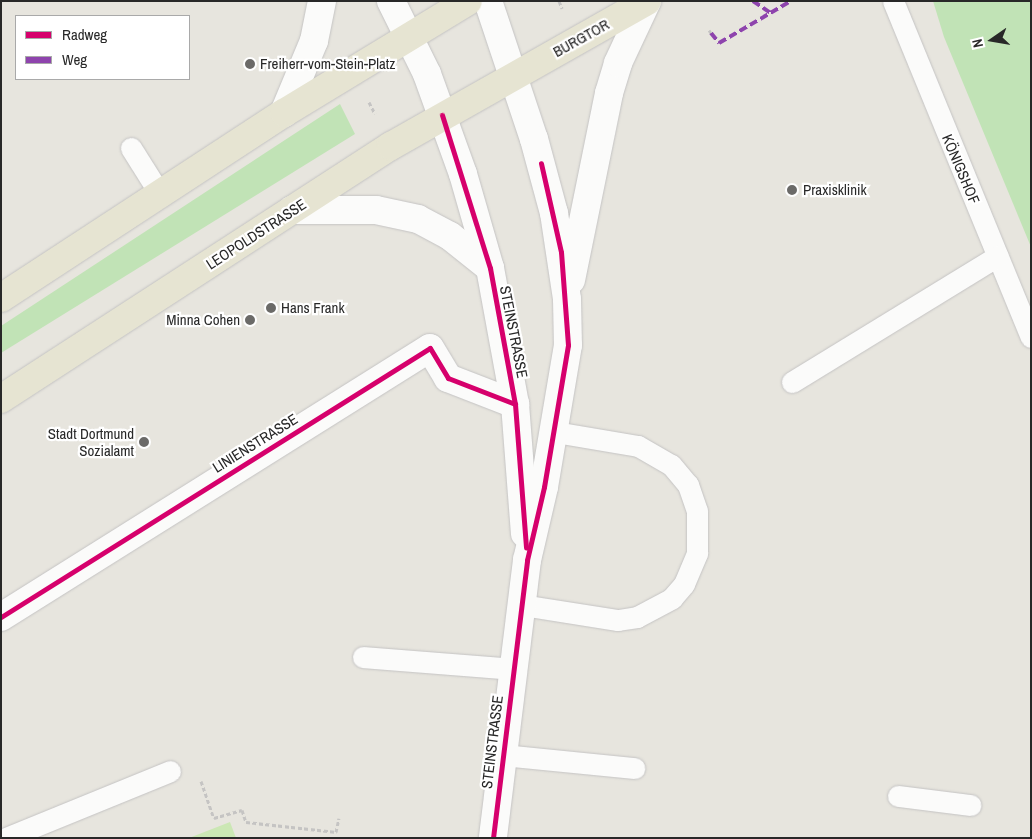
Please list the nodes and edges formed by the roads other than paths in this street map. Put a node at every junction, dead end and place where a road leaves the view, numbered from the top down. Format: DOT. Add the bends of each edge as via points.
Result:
graph roads {
  1 [pos="322,1"];
  2 [pos="391,1"];
  3 [pos="468,1"];
  4 [pos="488,1"];
  5 [pos="647,1"];
  6 [pos="893,1"];
  7 [pos="410,37"];
  8 [pos="514,76"];
  9 [pos="284,113"];
  10 [pos="442,116"];
  11 [pos="130,148"];
  12 [pos="160,194"];
  13 [pos="292,210"];
  14 [pos="998,256"];
  15 [pos="490,268"];
  16 [pos="1,298"];
  17 [pos="567,299"];
  18 [pos="1031,337"];
  19 [pos="792,382"];
  20 [pos="1,399"];
  21 [pos="515,404"];
  22 [pos="555,432"];
  23 [pos="527,560"];
  24 [pos="522,605"];
  25 [pos="1,617"];
  26 [pos="363,657"];
  27 [pos="514,669"];
  28 [pos="503,755"];
  29 [pos="634,768"];
  30 [pos="170,771"];
  31 [pos="898,796"];
  32 [pos="970,804"];
  33 [pos="6,838"];
  34 [pos="493,838"];
  1 -- 9 [label="main road" via="314,41"];
  2 -- 7 [label="main road, STEINSTRASSE"];
  3 -- 7 [label="main road"];
  4 -- 8 [label="main road, STEINSTRASSE"];
  5 -- 8 [label="main road, BURGTOR"];
  5 -- 17 [label="main road" via="618,63 609,94"];
  6 -- 14 [label="lane, KÖNIGSHOF"];
  7 -- 9 [label="main road"];
  7 -- 10 [label="main road, STEINSTRASSE"];
  8 -- 10 [label="main road, LEOPOLDSTRASSE"];
  8 -- 17 [label="main road, STEINSTRASSE" via="554,213"];
  9 -- 12 [label="main road"];
  10 -- 13 [label="main road, LEOPOLDSTRASSE"];
  10 -- 15 [label="main road, STEINSTRASSE"];
  11 -- 12 [label="lane"];
  12 -- 16 [label="main road"];
  13 -- 15 [label="main road" via="376,210 418,219 450,236"];
  13 -- 20 [label="main road, LEOPOLDSTRASSE"];
  14 -- 18 [label="lane, KÖNIGSHOF"];
  14 -- 19 [label="lane"];
  15 -- 21 [label="main road, STEINSTRASSE"];
  17 -- 22 [label="main road, STEINSTRASSE" via="568,345"];
  21 -- 23 [label="main road, STEINSTRASSE"];
  21 -- 25 [label="main road, LINIENSTRASSE" via="448,378 430,348"];
  22 -- 23 [label="main road, STEINSTRASSE"];
  22 -- 24 [label="lane" via="638,446 671,465 688,485 697,512 697,553 684,584 672,598 637,617 618,620"];
  23 -- 24 [label="main road, STEINSTRASSE"];
  24 -- 27 [label="main road, STEINSTRASSE"];
  26 -- 27 [label="lane"];
  27 -- 28 [label="main road, STEINSTRASSE"];
  28 -- 29 [label="lane"];
  28 -- 34 [label="main road, STEINSTRASSE"];
  30 -- 33 [label="lane"];
  31 -- 32 [label="lane"];
}
